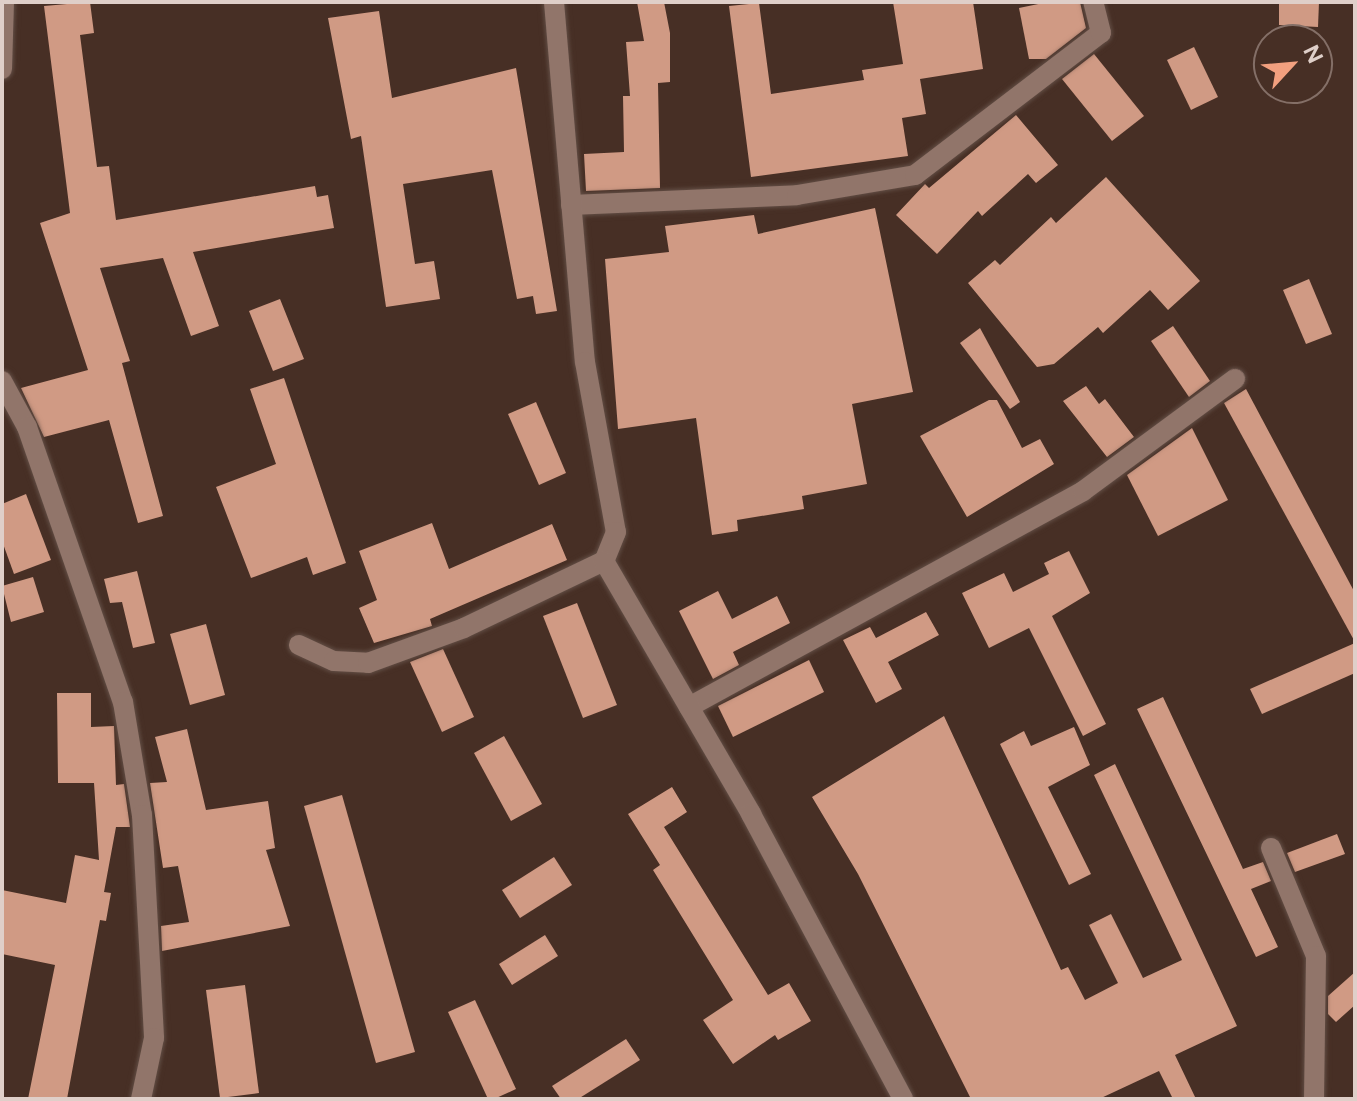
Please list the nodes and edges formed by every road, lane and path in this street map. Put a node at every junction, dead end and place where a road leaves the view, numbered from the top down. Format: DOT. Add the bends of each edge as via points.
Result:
graph roads {
  1 [pos="4,2"];
  2 [pos="554,2"];
  3 [pos="1093,2"];
  4 [pos="2,69"];
  5 [pos="571,205"];
  6 [pos="1235,379"];
  7 [pos="2,381"];
  8 [pos="604,561"];
  9 [pos="299,645"];
  10 [pos="689,707"];
  11 [pos="1271,848"];
  12 [pos="141,1099"];
  13 [pos="903,1099"];
  14 [pos="1314,1099"];
  1 -- 4 [label="street"];
  2 -- 5 [label="street"];
  3 -- 5 [label="street" via="1101,33 915,175 797,195"];
  5 -- 8 [label="street" via="585,362 616,532"];
  6 -- 10 [label="street" via="1075,496"];
  7 -- 12 [label="street" via="27,427 123,702 142,815 154,1038"];
  8 -- 9 [label="street" via="464,628 368,663 334,661"];
  8 -- 10 [label="street"];
  10 -- 13 [label="street"];
  11 -- 14 [label="street" via="1316,956"];
}
